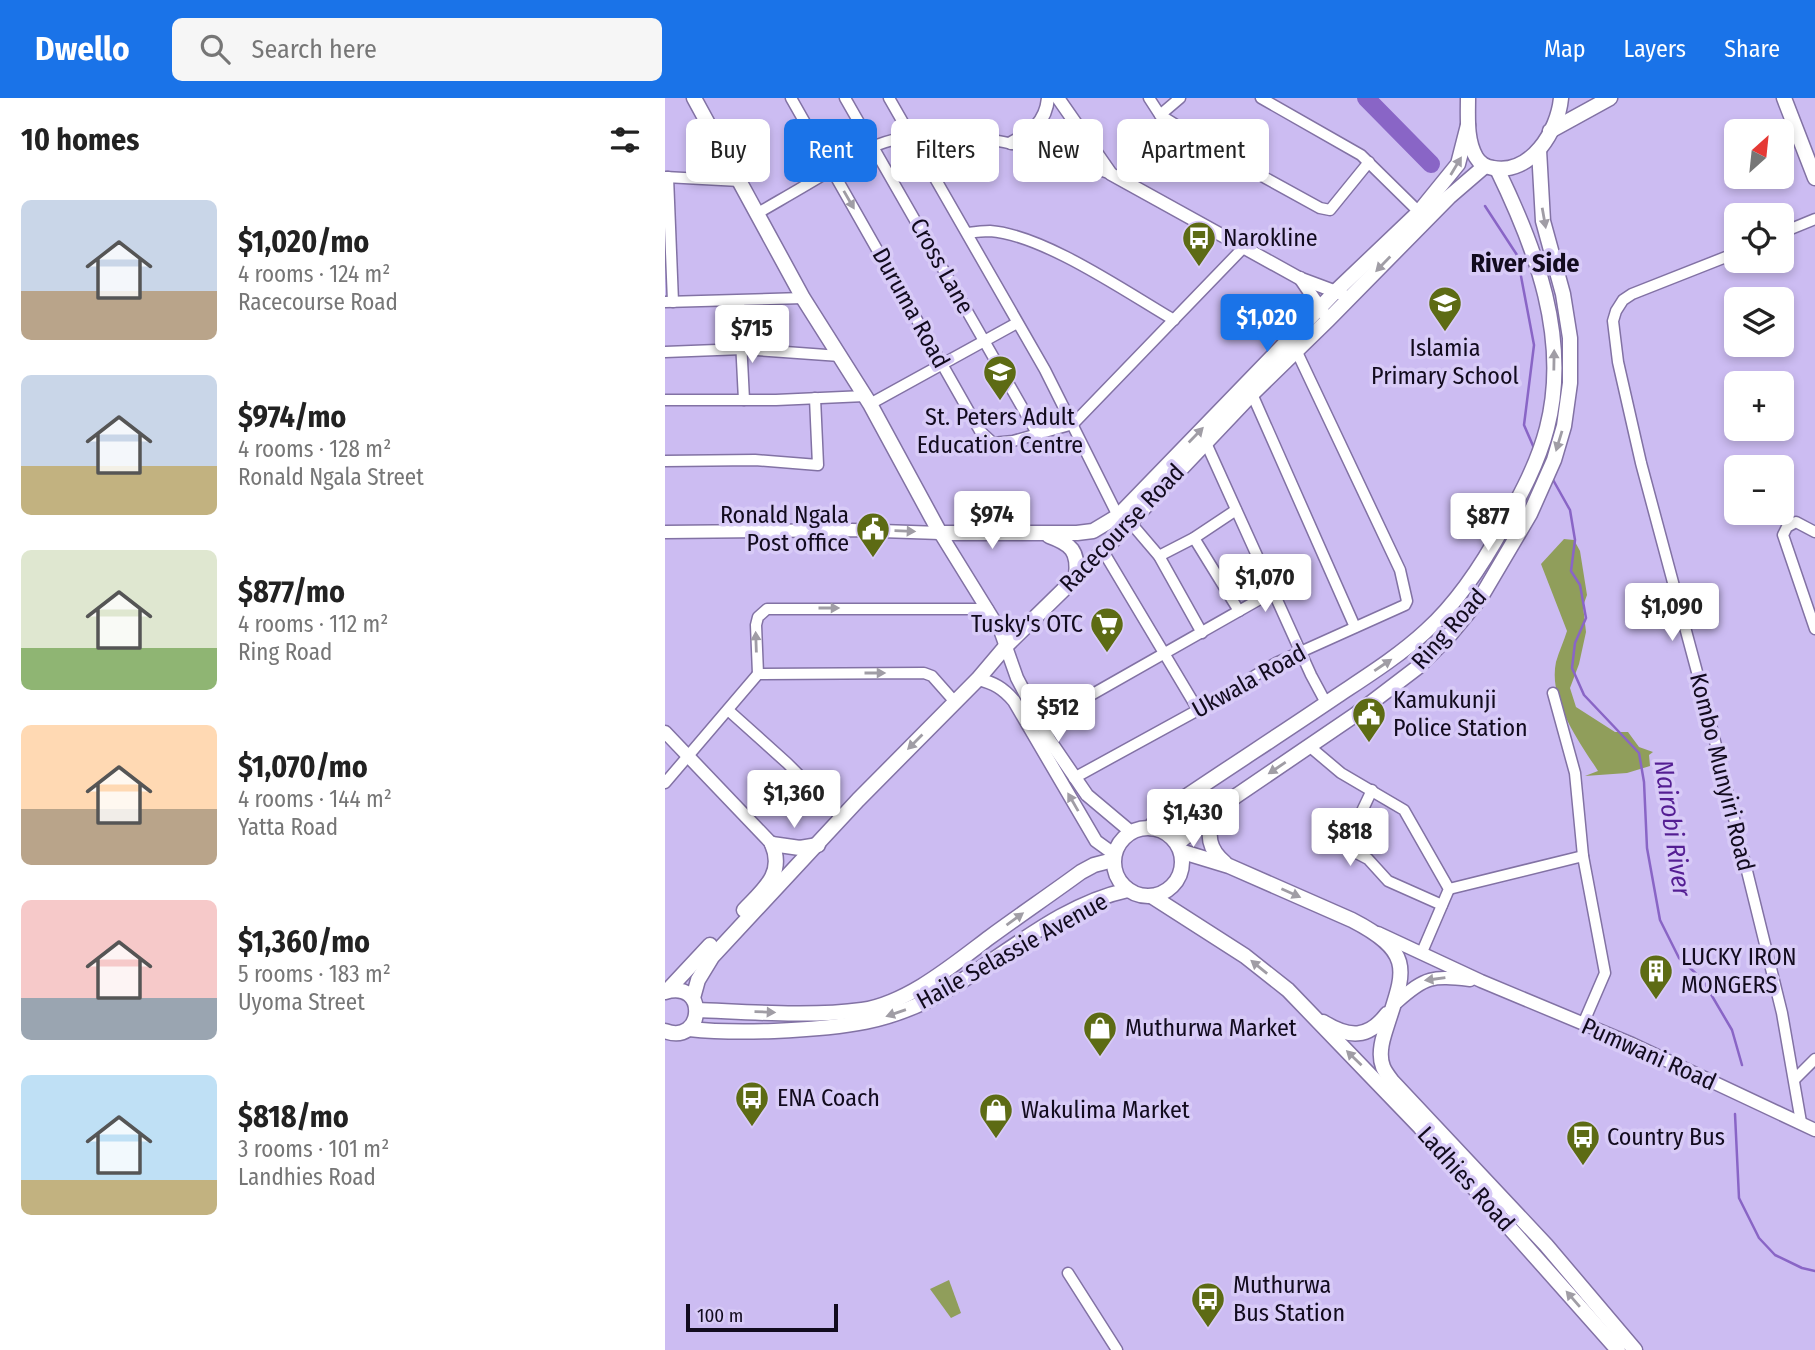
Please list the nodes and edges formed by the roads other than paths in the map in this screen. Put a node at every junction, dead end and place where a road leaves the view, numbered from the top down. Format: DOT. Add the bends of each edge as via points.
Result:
graph roads {
  1 [pos="694,98"];
  2 [pos="791,98"];
  3 [pos="845,98"];
  4 [pos="890,98"];
  5 [pos="1048,98"];
  6 [pos="1058,98"];
  7 [pos="1149,98"];
  8 [pos="1179,98"];
  9 [pos="1261,98"];
  10 [pos="1468,98"];
  11 [pos="1561,98"];
  12 [pos="1610,98"];
  13 [pos="1784,98"];
  14 [pos="1160,115"];
  15 [pos="706,119"];
  16 [pos="803,119"];
  17 [pos="856,119"];
  18 [pos="902,119"];
  19 [pos="1468,125"];
  20 [pos="1549,131"];
  21 [pos="999,141"];
  22 [pos="1011,143"];
  23 [pos="1539,150"];
  24 [pos="877,156"];
  25 [pos="1369,162"];
  26 [pos="1491,168"];
  27 [pos="1111,174"];
  28 [pos="667,177"];
  29 [pos="686,178"];
  30 [pos="1815,178"];
  31 [pos="741,182"];
  32 [pos="811,182"];
  33 [pos="839,182"];
  34 [pos="936,182"];
  35 [pos="1419,212"];
  36 [pos="758,213"];
  37 [pos="1815,219"];
  38 [pos="1794,228"];
  39 [pos="968,233"];
  40 [pos="1244,247"];
  41 [pos="1724,258"];
  42 [pos="1299,278"];
  43 [pos="1335,292"];
  44 [pos="803,298"];
  45 [pos="1350,298"];
  46 [pos="739,301"];
  47 [pos="669,302"];
  48 [pos="1324,314"];
  49 [pos="1174,320"];
  50 [pos="1017,323"];
  51 [pos="983,340"];
  52 [pos="743,349"];
  53 [pos="1296,350"];
  54 [pos="665,352"];
  55 [pos="840,356"];
  56 [pos="941,363"];
  57 [pos="1252,394"];
  58 [pos="815,398"];
  59 [pos="665,400"];
  60 [pos="744,400"];
  61 [pos="867,400"];
  62 [pos="1073,425"];
  63 [pos="1038,435"];
  64 [pos="1206,443"];
  65 [pos="665,461"];
  66 [pos="1236,510"];
  67 [pos="1124,519"];
  68 [pos="665,532"];
  69 [pos="1815,532"];
  70 [pos="940,533"];
  71 [pos="1045,534"];
  72 [pos="1194,538"];
  73 [pos="1103,551"];
  74 [pos="1159,556"];
  75 [pos="1076,576"];
  76 [pos="1274,591"];
  77 [pos="988,609"];
  78 [pos="1240,611"];
  79 [pos="1356,627"];
  80 [pos="1815,629"];
  81 [pos="1202,632"];
  82 [pos="1006,646"];
  83 [pos="1301,650"];
  84 [pos="1165,654"];
  85 [pos="758,674"];
  86 [pos="978,679"];
  87 [pos="1553,693"];
  88 [pos="955,702"];
  89 [pos="1326,704"];
  90 [pos="728,710"];
  91 [pos="1198,710"];
  92 [pos="1040,724"];
  93 [pos="665,732"];
  94 [pos="1309,746"];
  95 [pos="689,756"];
  96 [pos="1073,778"];
  97 [pos="665,783"];
  98 [pos="1372,790"];
  99 [pos="1213,815"];
  100 [pos="842,818"];
  101 [pos="1150,828"];
  102 [pos="1131,832"];
  103 [pos="772,844"];
  104 [pos="818,845"];
  105 [pos="1180,848"];
  106 [pos="1583,856"];
  107 [pos="1114,857"];
  108 [pos="1229,866"];
  109 [pos="1449,889"];
  110 [pos="1128,890"];
  111 [pos="1153,897"];
  112 [pos="1442,905"];
  113 [pos="1363,926"];
  114 [pos="1422,952"];
  115 [pos="1481,981"];
  116 [pos="666,991"];
  117 [pos="1397,1002"];
  118 [pos="695,1004"];
  119 [pos="1309,1013"];
  120 [pos="1583,1024"];
  121 [pos="689,1028"];
  122 [pos="665,1031"];
  123 [pos="1815,1059"];
  124 [pos="1795,1079"];
  125 [pos="1801,1122"];
  126 [pos="1815,1130"];
  127 [pos="1068,1273"];
  128 [pos="1117,1350"];
  129 [pos="1618,1350"];
  130 [pos="1635,1350"];
  1 -- 15 [label="main road"];
  2 -- 16 [label="street, Duruma Road"];
  3 -- 17 [label="street, Cross Lane"];
  4 -- 18 [label="street"];
  5 -- 22 [label="street" via="1037,127"];
  6 -- 27 [label="street"];
  7 -- 14 [label="street"];
  8 -- 14 [label="street"];
  9 -- 25 [label="street"];
  10 -- 19 [label="main road"];
  11 -- 20 [label="main road"];
  12 -- 20 [label="main road"];
  13 -- 30 [label="main road"];
  14 -- 25 [label="street" via="1326,210"];
  19 -- 26 [label="main road, Ring Road" via="1477,159"];
  35 -- 19 [label="main road, Racecourse Road, one-way" via="1458,164"];
  20 -- 23 [label="main road"];
  21 -- 22 [label="street"];
  22 -- 27 [label="street"];
  23 -- 26 [label="main road" via="1525,163 1509,169"];
  23 -- 94 [label="main road, Ring Road, one-way" via="1543,221 1570,338 1564,426 1551,465 1530,514 1481,597 1448,637 1383,696"];
  24 -- 51 [label="street, Cross Lane"];
  25 -- 35 [label="street"];
  26 -- 45 [label="main road, Racecourse Road, one-way" via="1449,197"];
  89 -- 26 [label="main road, Ring Road, one-way" via="1402,652 1462,593 1488,554 1538,456 1550,413 1555,346 1548,303 1519,216"];
  27 -- 40 [label="street"];
  28 -- 29 [label="street"];
  28 -- 47 [label="street"];
  31 -- 36 [label="main road"];
  32 -- 36 [label="street"];
  33 -- 56 [label="street, Duruma Road, one-way"];
  34 -- 39 [label="street"];
  35 -- 43 [label="main road, Racecourse Road"];
  36 -- 44 [label="main road"];
  37 -- 38 [label="street"];
  39 -- 49 [label="street" via="988,231 1034,242"];
  39 -- 50 [label="street"];
  40 -- 42 [label="street"];
  40 -- 49 [label="street"];
  41 -- 124 [label="street, Kombo Munyiri Road" via="1632,294 1623,300 1613,321 1641,463 1711,727"];
  42 -- 43 [label="street"];
  42 -- 48 [label="street"];
  43 -- 45 [label="street"];
  43 -- 48 [label="main road, Racecourse Road"];
  44 -- 46 [label="street"];
  44 -- 55 [label="main road"];
  45 -- 48 [label="main road, Racecourse Road"];
  46 -- 47 [label="street"];
  46 -- 52 [label="street"];
  48 -- 53 [label="main road, Racecourse Road"];
  67 -- 48 [label="main road, Racecourse Road, one-way"];
  49 -- 62 [label="street"];
  50 -- 51 [label="street"];
  50 -- 62 [label="street"];
  51 -- 56 [label="street"];
  51 -- 63 [label="street, Cross Lane"];
  52 -- 54 [label="street"];
  52 -- 55 [label="street"];
  52 -- 60 [label="street"];
  53 -- 57 [label="main road, Racecourse Road"];
  53 -- 79 [label="street, Ukwala Road" via="1400,570 1407,597 1405,605"];
  55 -- 61 [label="main road"];
  56 -- 61 [label="street"];
  56 -- 63 [label="street, Duruma Road" via="987,440 1003,443"];
  57 -- 64 [label="main road, Racecourse Road"];
  57 -- 79 [label="street"];
  58 -- 60 [label="street"];
  58 -- 61 [label="street"];
  58 -- 65 [label="street" via="818,465"];
  59 -- 60 [label="street"];
  61 -- 70 [label="main road"];
  62 -- 63 [label="street, Duruma Road"];
  62 -- 67 [label="street"];
  64 -- 66 [label="street"];
  64 -- 67 [label="main road, Racecourse Road"];
  66 -- 72 [label="street"];
  66 -- 76 [label="street"];
  67 -- 71 [label="main road, Racecourse Road" via="1093,531"];
  67 -- 73 [label="main road, Racecourse Road"];
  67 -- 74 [label="street"];
  68 -- 70 [label="street, one-way"];
  69 -- 80 [label="street" via="1796,522 1783,535"];
  70 -- 71 [label="main road"];
  70 -- 77 [label="street"];
  71 -- 75 [label="main road" via="1070,547 1077,563"];
  72 -- 74 [label="street"];
  72 -- 78 [label="street"];
  73 -- 75 [label="main road, Racecourse Road"];
  73 -- 84 [label="street"];
  74 -- 81 [label="street"];
  75 -- 82 [label="main road, Racecourse Road"];
  76 -- 78 [label="street"];
  76 -- 83 [label="street"];
  77 -- 82 [label="street"];
  85 -- 77 [label="street, one-way" via="756,625 762,611"];
  78 -- 81 [label="street"];
  79 -- 83 [label="street, Ukwala Road"];
  81 -- 84 [label="street"];
  82 -- 86 [label="main road, Racecourse Road"];
  82 -- 92 [label="street"];
  83 -- 89 [label="street"];
  83 -- 91 [label="street, Ukwala Road"];
  84 -- 91 [label="street"];
  84 -- 92 [label="street"];
  85 -- 88 [label="street, one-way" via="924,673"];
  85 -- 90 [label="street"];
  86 -- 88 [label="main road, Racecourse Road"];
  107 -- 86 [label="street, one-way" via="1096,841 1014,701 994,683"];
  87 -- 106 [label="street" via="1575,773"];
  88 -- 100 [label="main road, Racecourse Road, one-way"];
  89 -- 101 [label="main road, Ring Road" via="1169,808"];
  90 -- 95 [label="street"];
  90 -- 100 [label="street"];
  91 -- 96 [label="street, Ukwala Road"];
  92 -- 96 [label="street"];
  93 -- 95 [label="street"];
  94 -- 98 [label="street" via="1341,773"];
  94 -- 99 [label="main road, Ring Road, one-way"];
  95 -- 97 [label="street"];
  95 -- 103 [label="street"];
  96 -- 102 [label="street" via="1097,806"];
  98 -- 109 [label="street" via="1404,810"];
  98 -- 112 [label="street" via="1345,847 1369,859 1388,881"];
  99 -- 105 [label="main road, Ring Road"];
  99 -- 108 [label="main road" via="1210,844"];
  100 -- 104 [label="main road, Racecourse Road"];
  101 -- 102 [label="main road"];
  101 -- 105 [label="main road" via="1160,830"];
  102 -- 107 [label="main road"];
  103 -- 104 [label="main road"];
  103 -- 116 [label="main road" via="777,862 769,883"];
  104 -- 118 [label="main road, Racecourse Road" via="712,957 698,980"];
  105 -- 108 [label="main road"];
  105 -- 111 [label="main road" via="1180,876 1173,886"];
  106 -- 109 [label="street"];
  106 -- 120 [label="street" via="1605,973"];
  107 -- 110 [label="main road" via="1115,872"];
  118 -- 107 [label="main road, Haile Selassie Avenue, one-way" via="778,1013 863,1010 885,1003 940,974 1081,872"];
  108 -- 113 [label="main road, one-way"];
  109 -- 112 [label="street"];
  110 -- 111 [label="main road"];
  110 -- 121 [label="main road, Haile Selassie Avenue, one-way" via="1093,901 1032,934 949,989 866,1023 726,1032"];
  119 -- 111 [label="main road, Ladhies Road, one-way" via="1245,956"];
  112 -- 114 [label="street"];
  113 -- 114 [label="street"];
  113 -- 117 [label="main road" via="1396,953 1401,966"];
  114 -- 115 [label="street"];
  115 -- 117 [label="street, one-way" via="1435,977 1420,982"];
  115 -- 120 [label="street, Pumwani Road"];
  116 -- 118 [label="main road, Haile Selassie Avenue" via="686,992"];
  117 -- 119 [label="main road" via="1377,1026 1362,1034 1332,1027"];
  117 -- 130 [label="main road" via="1381,1052 1392,1081 1546,1245"];
  118 -- 121 [label="main road" via="695,1020"];
  129 -- 119 [label="main road, Ladhies Road, one-way" via="1420,1127"];
  120 -- 125 [label="street, Pumwani Road"];
  121 -- 122 [label="main road, Haile Selassie Avenue"];
  123 -- 124 [label="street"];
  124 -- 125 [label="street, Kombo Munyiri Road"];
  125 -- 126 [label="street, Pumwani Road"];
  127 -- 128 [label="street"];
}
